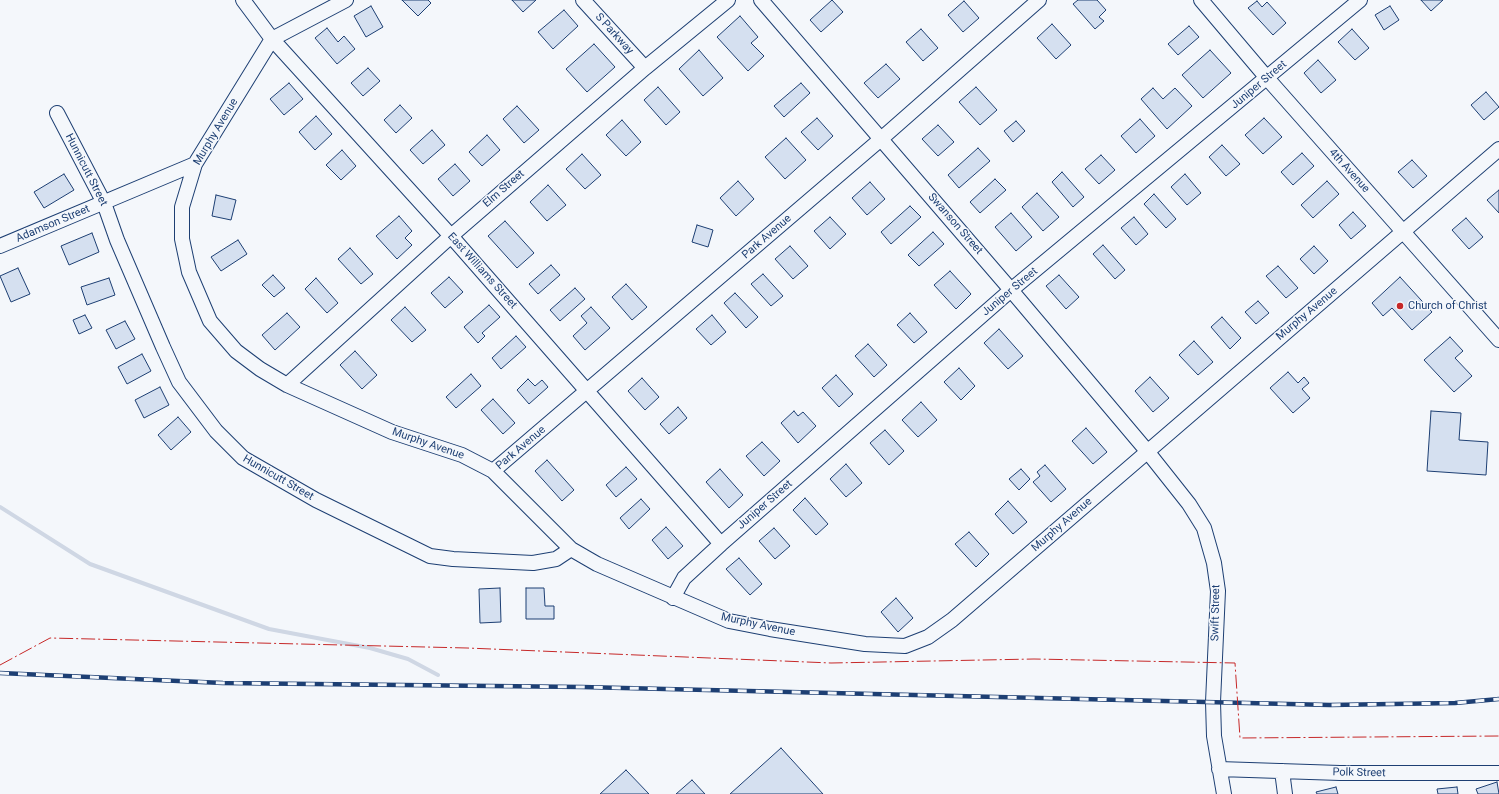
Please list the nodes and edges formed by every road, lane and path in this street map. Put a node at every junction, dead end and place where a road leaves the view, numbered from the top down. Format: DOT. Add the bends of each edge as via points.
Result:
graph roads {
  1 [pos="243,0"];
  2 [pos="346,0"];
  3 [pos="583,0"];
  4 [pos="728,0"];
  5 [pos="761,0"];
  6 [pos="1039,0"];
  7 [pos="1201,0"];
  8 [pos="1360,0"];
  9 [pos="272,39"];
  10 [pos="645,68"];
  11 [pos="1267,78"];
  12 [pos="56,113"];
  13 [pos="881,138"];
  14 [pos="1499,149"];
  15 [pos="195,164"];
  16 [pos="104,203"];
  17 [pos="1404,232"];
  18 [pos="451,236"];
  19 [pos="0,246"];
  20 [pos="1011,290"];
  21 [pos="1499,340"];
  22 [pos="287,385"];
  23 [pos="588,390"];
  24 [pos="1147,451"];
  25 [pos="493,472"];
  26 [pos="721,544"];
  27 [pos="571,549"];
  28 [pos="673,598"];
  29 [pos="1219,769"];
  30 [pos="1282,771"];
  31 [pos="1499,773"];
  32 [pos="1224,794"];
  33 [pos="1285,794"];
  1 -- 9 [label="street, East Williams Street"];
  2 -- 9 [label="street"];
  3 -- 10 [label="street, S Parkway"];
  4 -- 10 [label="street, Elm Street"];
  5 -- 13 [label="street, Swanson Street"];
  6 -- 13 [label="street, Park Avenue"];
  7 -- 11 [label="street, 4th Avenue"];
  8 -- 11 [label="street, Juniper Street"];
  9 -- 15 [label="street, Murphy Avenue"];
  9 -- 18 [label="street, East Williams Street"];
  10 -- 18 [label="street, Elm Street"];
  11 -- 17 [label="street, 4th Avenue"];
  11 -- 20 [label="street, Juniper Street"];
  12 -- 16 [label="street, Hunnicutt Street"];
  13 -- 20 [label="street, Swanson Street"];
  13 -- 23 [label="street, Park Avenue"];
  14 -- 17 [label="street, Murphy Avenue"];
  15 -- 16 [label="street, Adamson Street"];
  15 -- 22 [label="street, Murphy Avenue" via="182,207 182,239 189,272 210,321 236,351 260,370"];
  16 -- 19 [label="street, Adamson Street"];
  16 -- 27 [label="street, Hunnicutt Street" via="117,240 179,382 216,431 243,458 316,500 430,556 533,563 556,559"];
  17 -- 21 [label="street, 4th Avenue"];
  17 -- 24 [label="street, Murphy Avenue"];
  18 -- 22 [label="street, Elm Street"];
  18 -- 23 [label="street, East Williams Street"];
  20 -- 24 [label="street, Swanson Street"];
  20 -- 26 [label="street, Juniper Street"];
  22 -- 25 [label="street, Murphy Avenue" via="392,432 462,455"];
  23 -- 25 [label="street, Park Avenue"];
  23 -- 26 [label="street, East Williams Street"];
  24 -- 28 [label="street, Murphy Avenue" via="952,620 928,637 905,646 865,644 729,621"];
  24 -- 29 [label="street, Swift Street" via="1189,504 1204,528 1214,563 1218,591 1212,702"];
  25 -- 27 [label="street, Murphy Avenue"];
  26 -- 28 [label="street, Juniper Street" via="684,578"];
  27 -- 28 [label="street, Murphy Avenue" via="596,564"];
  29 -- 30 [label="street, Polk Street"];
  29 -- 32 [label="street, Swift Street"];
  30 -- 31 [label="street, Polk Street"];
  30 -- 33 [label="street"];
}
